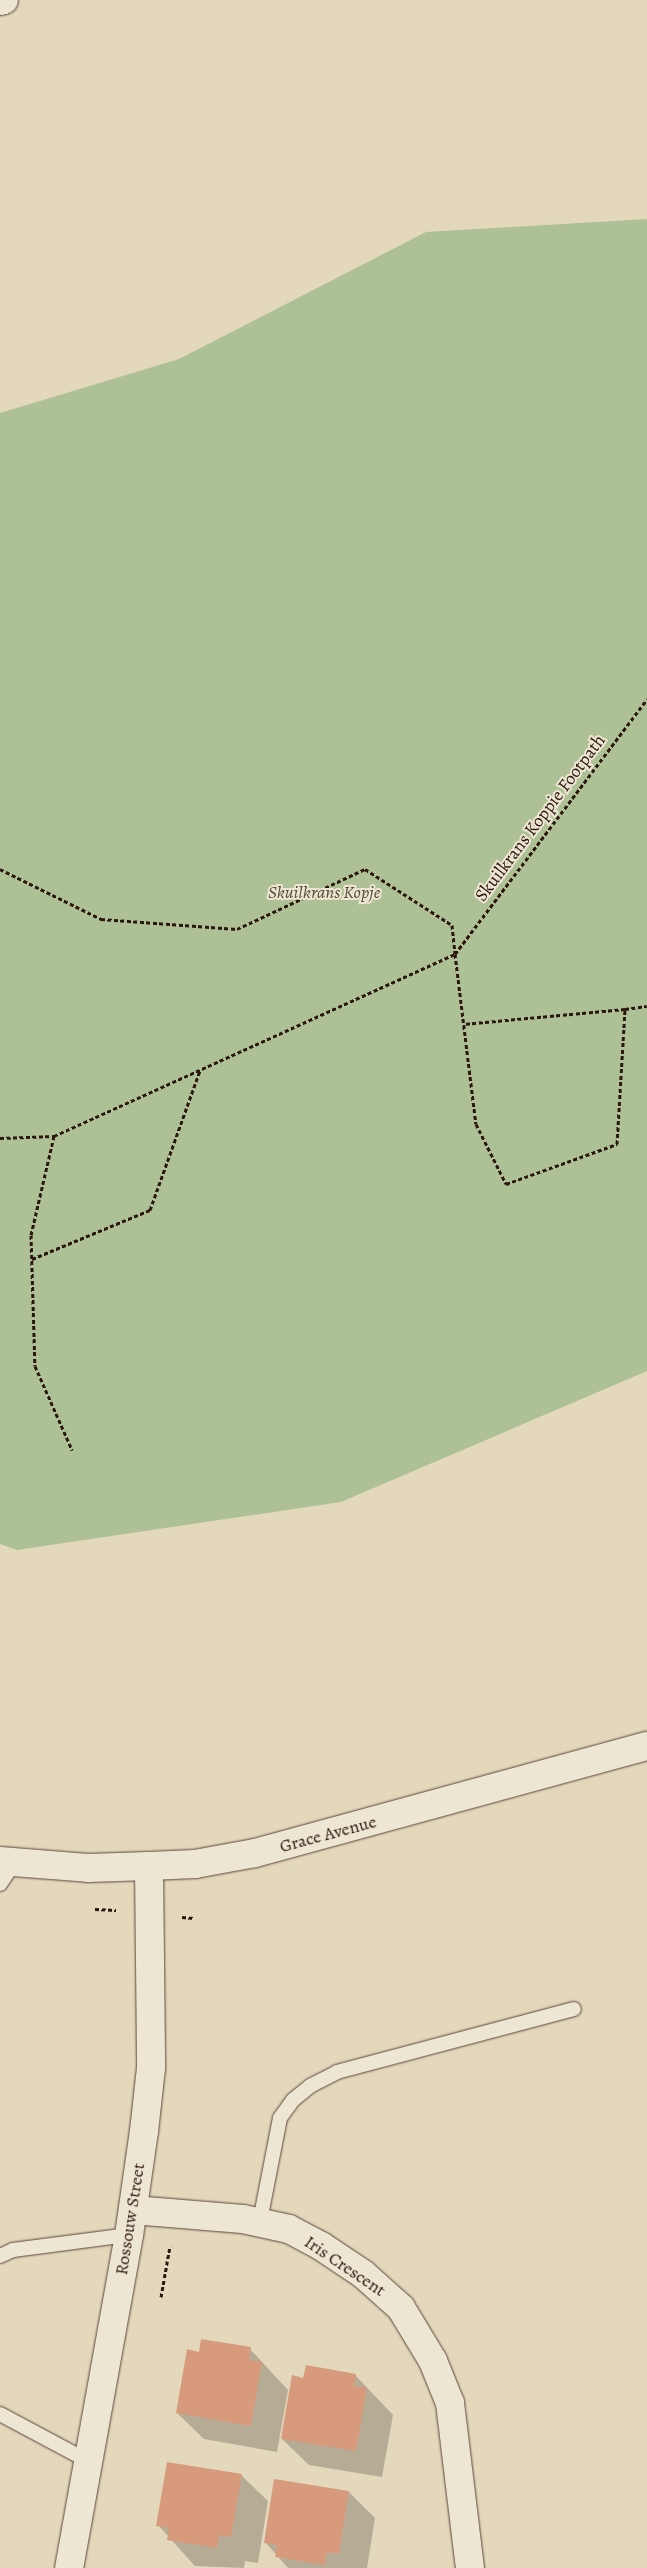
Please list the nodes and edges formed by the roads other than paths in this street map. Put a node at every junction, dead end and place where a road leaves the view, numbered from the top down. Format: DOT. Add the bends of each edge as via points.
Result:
graph roads {
  1 [pos="4,0"];
  2 [pos="0,1"];
  3 [pos="647,1746"];
  4 [pos="8,1861"];
  5 [pos="149,1866"];
  6 [pos="0,1884"];
  7 [pos="574,2009"];
  8 [pos="260,2221"];
  9 [pos="131,2222"];
  10 [pos="0,2256"];
  11 [pos="0,2414"];
  12 [pos="88,2461"];
  13 [pos="69,2568"];
  14 [pos="470,2568"];
  1 -- 2 [label="street"];
  3 -- 5 [label="street, Grace Avenue" via="255,1853 195,1864"];
  4 -- 5 [label="street, Grace Avenue" via="88,1868"];
  4 -- 6 [label="lane"];
  5 -- 9 [label="street, Rossouw Street" via="151,2068"];
  7 -- 8 [label="lane" via="337,2072 310,2086 293,2100 280,2118"];
  8 -- 9 [label="street, Iris Crescent"];
  8 -- 14 [label="street, Iris Crescent" via="289,2229 363,2274 401,2308 418,2334 450,2403"];
  9 -- 10 [label="lane"];
  9 -- 12 [label="street, Rossouw Street"];
  11 -- 12 [label="lane"];
  12 -- 13 [label="street, Rossouw Street"];
}
